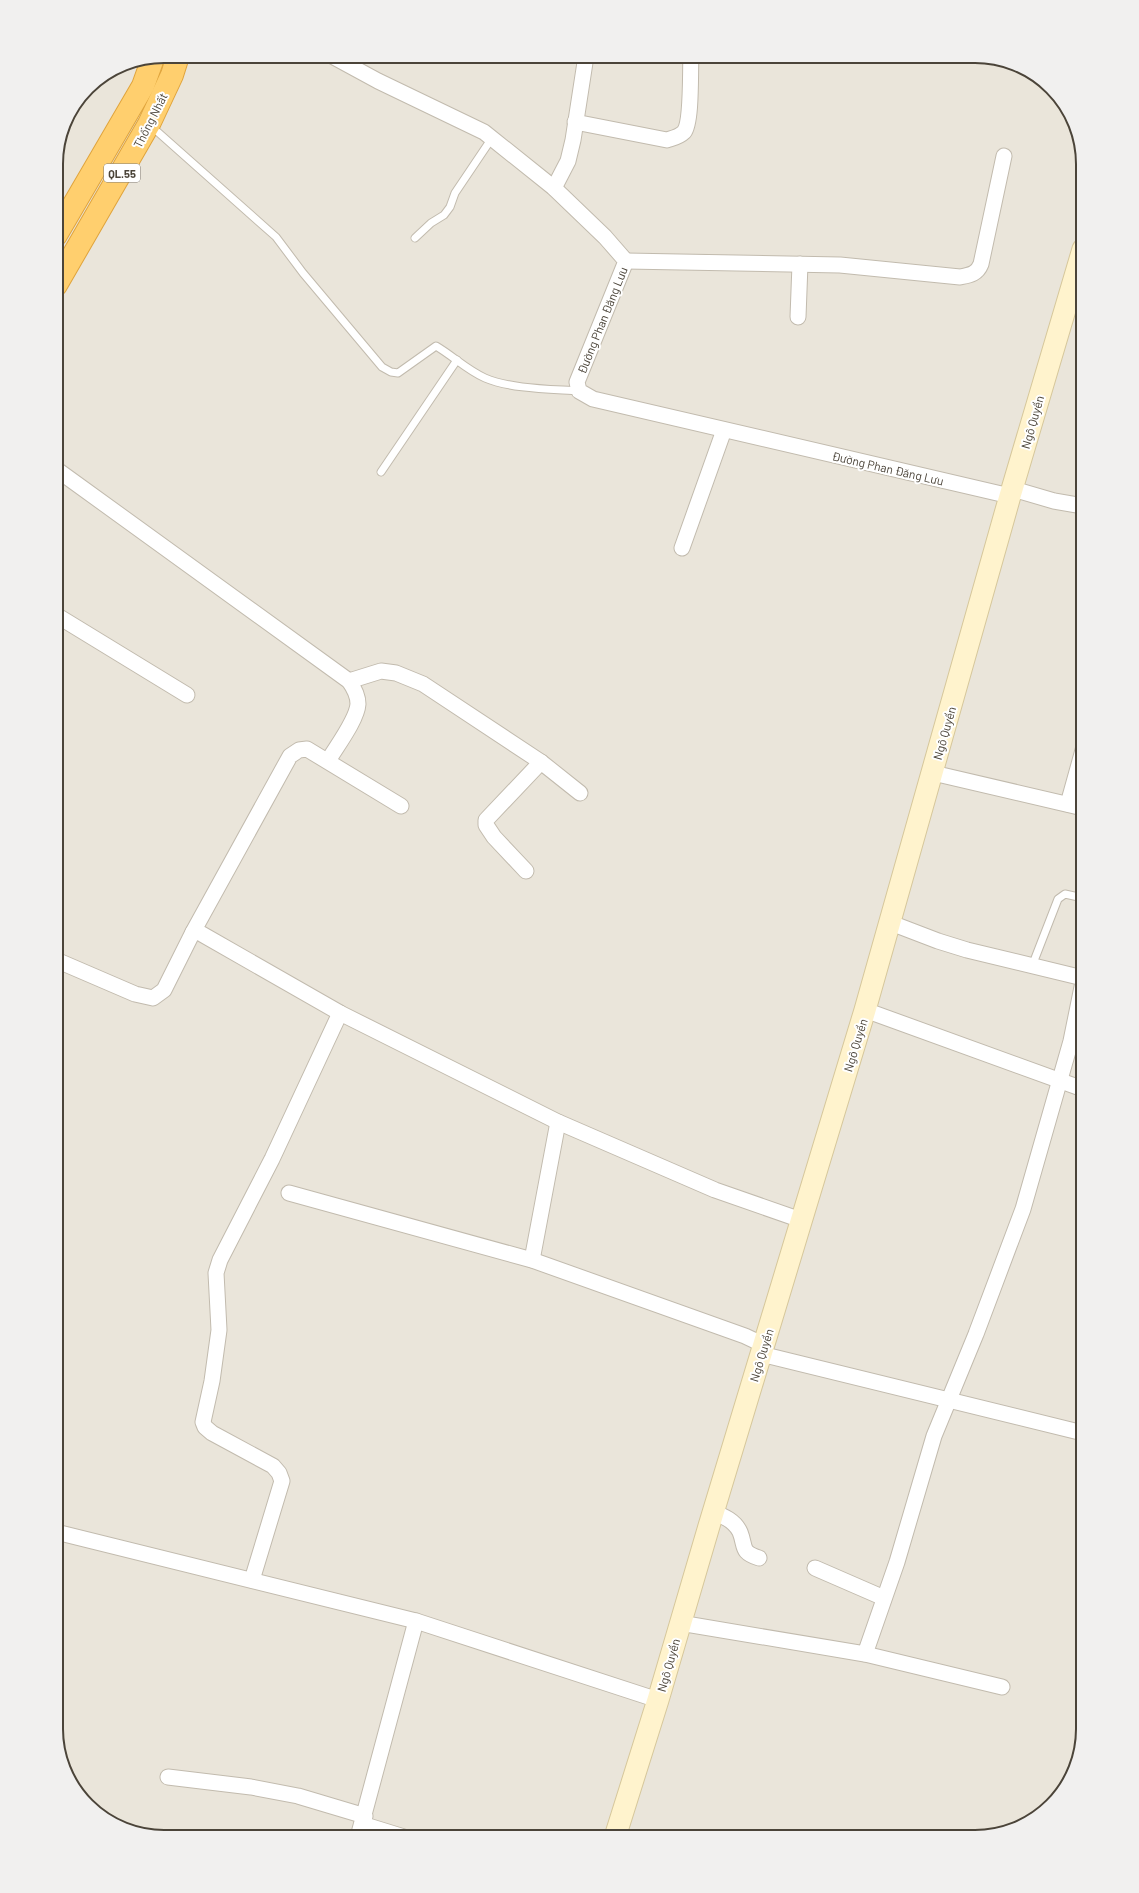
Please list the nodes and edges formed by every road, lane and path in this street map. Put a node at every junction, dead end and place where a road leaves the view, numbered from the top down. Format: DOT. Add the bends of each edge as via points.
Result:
graph roads {
  1 [pos="176,63"];
  2 [pos="345,63"];
  3 [pos="585,63"];
  4 [pos="691,63"];
  5 [pos="151,64"];
  6 [pos="575,122"];
  7 [pos="149,124"];
  8 [pos="492,138"];
  9 [pos="1004,156"];
  10 [pos="554,188"];
  11 [pos="63,223"];
  12 [pos="415,238"];
  13 [pos="626,260"];
  14 [pos="800,264"];
  15 [pos="63,273"];
  16 [pos="1076,296"];
  17 [pos="798,317"];
  18 [pos="457,360"];
  19 [pos="579,391"];
  20 [pos="724,430"];
  21 [pos="381,472"];
  22 [pos="63,473"];
  23 [pos="1012,492"];
  24 [pos="1076,505"];
  25 [pos="682,548"];
  26 [pos="63,619"];
  27 [pos="350,681"];
  28 [pos="187,695"];
  29 [pos="328,761"];
  30 [pos="541,762"];
  31 [pos="933,773"];
  32 [pos="1076,775"];
  33 [pos="580,793"];
  34 [pos="1068,804"];
  35 [pos="401,806"];
  36 [pos="1076,806"];
  37 [pos="526,871"];
  38 [pos="1076,896"];
  39 [pos="891,923"];
  40 [pos="193,932"];
  41 [pos="63,963"];
  42 [pos="1032,966"];
  43 [pos="1076,976"];
  44 [pos="865,1010"];
  45 [pos="340,1013"];
  46 [pos="1076,1016"];
  47 [pos="1059,1081"];
  48 [pos="1076,1087"];
  49 [pos="558,1122"];
  50 [pos="289,1194"];
  51 [pos="801,1220"];
  52 [pos="532,1260"];
  53 [pos="763,1350"];
  54 [pos="949,1399"];
  55 [pos="1076,1431"];
  56 [pos="713,1512"];
  57 [pos="63,1534"];
  58 [pos="759,1558"];
  59 [pos="815,1568"];
  60 [pos="252,1580"];
  61 [pos="884,1598"];
  62 [pos="416,1621"];
  63 [pos="680,1623"];
  64 [pos="865,1654"];
  65 [pos="1002,1687"];
  66 [pos="658,1700"];
  67 [pos="168,1777"];
  68 [pos="362,1826"];
  69 [pos="377,1830"];
  70 [pos="617,1830"];
  1 -- 7 [label="highway, Thống Nhất / QL.55"];
  2 -- 8 [label="street, Đường Phan Đăng Lưu"];
  3 -- 6 [label="street"];
  4 -- 6 [label="street" via="689,113 685,130 680,136 667,140"];
  5 -- 11 [label="highway, Thống Nhất / QL.55" via="143,86"];
  6 -- 10 [label="street" via="568,161"];
  7 -- 15 [label="highway, Thống Nhất / QL.55"];
  7 -- 18 [label="lane" via="276,237 382,367 398,373 436,346"];
  8 -- 10 [label="street, Đường Phan Đăng Lưu"];
  8 -- 12 [label="lane" via="455,193 444,215"];
  9 -- 14 [label="street" via="978,271 960,277 840,265"];
  10 -- 13 [label="street, Đường Phan Đăng Lưu"];
  13 -- 14 [label="street"];
  13 -- 19 [label="street, Đường Phan Đăng Lưu" via="577,382"];
  14 -- 17 [label="street"];
  16 -- 23 [label="street, Ngô Quyền"];
  18 -- 19 [label="lane" via="485,378 510,384"];
  18 -- 21 [label="lane"];
  19 -- 20 [label="street, Đường Phan Đăng Lưu" via="593,399"];
  20 -- 23 [label="street, Đường Phan Đăng Lưu"];
  20 -- 25 [label="street"];
  22 -- 27 [label="street"];
  23 -- 24 [label="street, Đường Phan Đăng Lưu"];
  23 -- 31 [label="street, Ngô Quyền"];
  26 -- 28 [label="street"];
  27 -- 29 [label="street" via="358,704"];
  27 -- 30 [label="street" via="381,671 396,673 423,684"];
  29 -- 35 [label="street"];
  29 -- 40 [label="street" via="307,749 299,750 290,756"];
  30 -- 33 [label="street"];
  30 -- 37 [label="street" via="486,820 486,825 494,837"];
  31 -- 34 [label="street"];
  31 -- 39 [label="street, Ngô Quyền"];
  32 -- 34 [label="street"];
  34 -- 36 [label="street"];
  38 -- 42 [label="lane" via="1065,894 1058,899"];
  39 -- 42 [label="street" via="938,941"];
  39 -- 44 [label="street, Ngô Quyền"];
  40 -- 41 [label="street" via="164,990 153,998 135,994"];
  40 -- 45 [label="street" via="200,933"];
  42 -- 43 [label="street"];
  44 -- 47 [label="street"];
  44 -- 51 [label="street, Ngô Quyền"];
  45 -- 49 [label="street"];
  45 -- 60 [label="street" via="216,1273 220,1330 203,1422 212,1433 273,1466 282,1481"];
  46 -- 47 [label="street"];
  47 -- 48 [label="street"];
  47 -- 54 [label="street" via="1023,1209"];
  49 -- 51 [label="street" via="715,1190"];
  49 -- 52 [label="street"];
  50 -- 52 [label="street"];
  51 -- 53 [label="street, Ngô Quyền"];
  52 -- 53 [label="street" via="745,1336"];
  53 -- 54 [label="street" via="908,1391"];
  53 -- 56 [label="street, Ngô Quyền"];
  54 -- 55 [label="street"];
  54 -- 61 [label="street" via="934,1436"];
  56 -- 58 [label="street" via="732,1521 740,1534 743,1548 747,1553"];
  56 -- 63 [label="street, Ngô Quyền"];
  57 -- 60 [label="street"];
  59 -- 61 [label="street"];
  60 -- 62 [label="street"];
  61 -- 64 [label="street"];
  62 -- 66 [label="street"];
  62 -- 68 [label="street"];
  63 -- 64 [label="street"];
  63 -- 66 [label="street, Ngô Quyền"];
  64 -- 65 [label="street"];
  66 -- 70 [label="street, Ngô Quyền"];
  67 -- 68 [label="street" via="298,1796"];
  68 -- 69 [label="street"];
}
